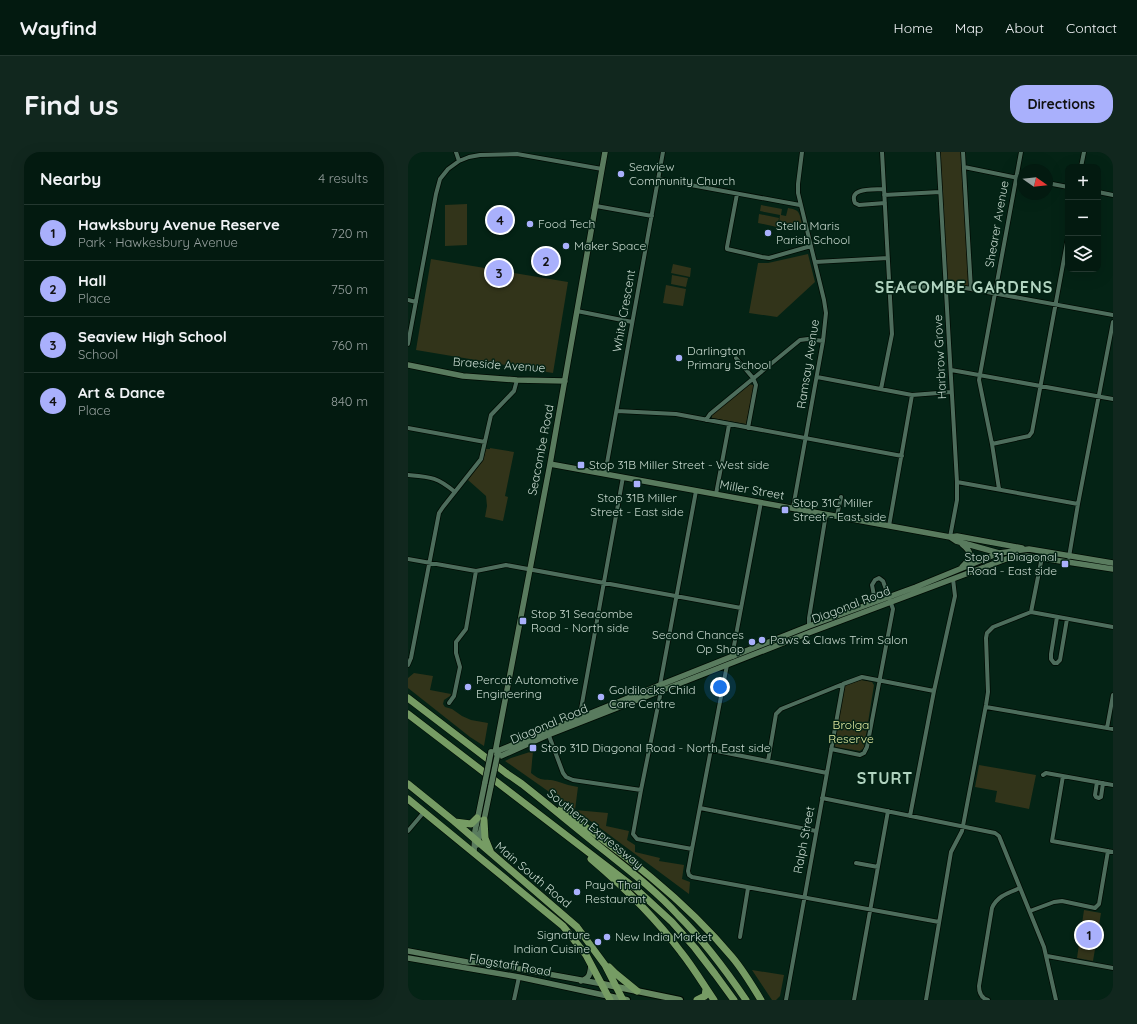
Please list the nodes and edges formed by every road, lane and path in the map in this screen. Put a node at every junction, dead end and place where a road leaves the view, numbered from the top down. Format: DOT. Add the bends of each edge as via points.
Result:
graph roads {
  1 [pos="456,152"];
  2 [pos="543,152"];
  3 [pos="606,152"];
  4 [pos="663,152"];
  5 [pos="802,152"];
  6 [pos="882,152"];
  7 [pos="938,152"];
  8 [pos="963,152"];
  9 [pos="1021,152"];
  10 [pos="1084,152"];
  11 [pos="517,153"];
  12 [pos="542,159"];
  13 [pos="459,161"];
  14 [pos="1082,164"];
  15 [pos="964,167"];
  16 [pos="602,169"];
  17 [pos="1016,177"];
  18 [pos="658,179"];
  19 [pos="1053,184"];
  20 [pos="1065,186"];
  21 [pos="884,189"];
  22 [pos="940,192"];
  23 [pos="1101,193"];
  24 [pos="737,194"];
  25 [pos="884,195"];
  26 [pos="1113,195"];
  27 [pos="885,203"];
  28 [pos="800,205"];
  29 [pos="596,206"];
  30 [pos="652,216"];
  31 [pos="811,246"];
  32 [pos="1065,253"];
  33 [pos="888,258"];
  34 [pos="815,262"];
  35 [pos="946,286"];
  36 [pos="890,288"];
  37 [pos="971,289"];
  38 [pos="995,294"];
  39 [pos="408,300"];
  40 [pos="416,302"];
  41 [pos="1055,305"];
  42 [pos="578,311"];
  43 [pos="1113,316"];
  44 [pos="632,322"];
  45 [pos="1113,322"];
  46 [pos="824,341"];
  47 [pos="408,344"];
  48 [pos="736,358"];
  49 [pos="408,365"];
  50 [pos="951,370"];
  51 [pos="979,375"];
  52 [pos="817,377"];
  53 [pos="753,378"];
  54 [pos="517,380"];
  55 [pos="565,381"];
  56 [pos="1040,387"];
  57 [pos="881,389"];
  58 [pos="951,392"];
  59 [pos="912,395"];
  60 [pos="1098,397"];
  61 [pos="1113,399"];
  62 [pos="617,411"];
  63 [pos="706,420"];
  64 [pos="729,425"];
  65 [pos="408,428"];
  66 [pos="748,428"];
  67 [pos="806,438"];
  68 [pos="485,442"];
  69 [pos="992,444"];
  70 [pos="902,456"];
  71 [pos="550,464"];
  72 [pos="605,474"];
  73 [pos="408,475"];
  74 [pos="623,477"];
  75 [pos="957,482"];
  76 [pos="999,489"];
  77 [pos="696,490"];
  78 [pos="455,492"];
  79 [pos="716,494"];
  80 [pos="841,497"];
  81 [pos="761,502"];
  82 [pos="1078,504"];
  83 [pos="793,508"];
  84 [pos="826,514"];
  85 [pos="838,516"];
  86 [pos="889,526"];
  87 [pos="950,537"];
  88 [pos="961,543"];
  89 [pos="1029,549"];
  90 [pos="999,553"];
  91 [pos="1019,556"];
  92 [pos="1042,557"];
  93 [pos="408,559"];
  94 [pos="1069,559"];
  95 [pos="429,563"];
  96 [pos="1113,563"];
  97 [pos="960,568"];
  98 [pos="529,569"];
  99 [pos="1113,569"];
  100 [pos="476,571"];
  101 [pos="950,573"];
  102 [pos="953,579"];
  103 [pos="604,583"];
  104 [pos="676,596"];
  105 [pos="890,599"];
  106 [pos="875,601"];
  107 [pos="741,608"];
  108 [pos="1031,612"];
  109 [pos="1057,617"];
  110 [pos="1067,618"];
  111 [pos="1113,627"];
  112 [pos="810,629"];
  113 [pos="733,657"];
  114 [pos="726,662"];
  115 [pos="408,665"];
  116 [pos="879,680"];
  117 [pos="843,684"];
  118 [pos="660,688"];
  119 [pos="934,691"];
  120 [pos="1113,695"];
  121 [pos="408,698"];
  122 [pos="449,703"];
  123 [pos="986,707"];
  124 [pos="408,714"];
  125 [pos="583,718"];
  126 [pos="1107,728"];
  127 [pos="1113,729"];
  128 [pos="548,733"];
  129 [pos="831,749"];
  130 [pos="712,750"];
  131 [pos="494,754"];
  132 [pos="768,761"];
  133 [pos="827,773"];
  134 [pos="1043,775"];
  135 [pos="1063,776"];
  136 [pos="1097,782"];
  137 [pos="1103,783"];
  138 [pos="408,784"];
  139 [pos="522,784"];
  140 [pos="1113,785"];
  141 [pos="641,790"];
  142 [pos="822,798"];
  143 [pos="408,799"];
  144 [pos="700,808"];
  145 [pos="888,811"];
  146 [pos="424,812"];
  147 [pos="910,816"];
  148 [pos="481,819"];
  149 [pos="455,822"];
  150 [pos="964,826"];
  151 [pos="408,831"];
  152 [pos="816,831"];
  153 [pos="566,836"];
  154 [pos="476,841"];
  155 [pos="692,849"];
  156 [pos="1111,852"];
  157 [pos="474,853"];
  158 [pos="491,854"];
  159 [pos="856,863"];
  160 [pos="878,867"];
  161 [pos="748,888"];
  162 [pos="1020,888"];
  163 [pos="804,898"];
  164 [pos="871,910"];
  165 [pos="1030,911"];
  166 [pos="939,922"];
  167 [pos="740,937"];
  168 [pos="408,951"];
  169 [pos="1047,956"];
  170 [pos="408,958"];
  171 [pos="601,961"];
  172 [pos="591,964"];
  173 [pos="513,968"];
  174 [pos="1113,968"];
  175 [pos="526,971"];
  176 [pos="519,977"];
  177 [pos="580,981"];
  178 [pos="602,984"];
  179 [pos="617,987"];
  180 [pos="706,989"];
  181 [pos="637,991"];
  182 [pos="609,998"];
  183 [pos="514,1000"];
  184 [pos="624,1000"];
  185 [pos="680,1000"];
  186 [pos="697,1000"];
  187 [pos="714,1000"];
  188 [pos="734,1000"];
  189 [pos="746,1000"];
  190 [pos="761,1000"];
  191 [pos="786,1000"];
  192 [pos="854,1000"];
  193 [pos="926,1000"];
  194 [pos="988,1000"];
  195 [pos="1056,1000"];
  1 -- 13 [label="street"];
  2 -- 12 [label="street"];
  3 -- 16 [label="main road, Seacombe Road"];
  4 -- 18 [label="street, White Crescent"];
  5 -- 28 [label="street, Ramsay Avenue" via="798,184"];
  6 -- 21 [label="street"];
  7 -- 22 [label="street, Harbrow Grove"];
  8 -- 15 [label="street"];
  9 -- 17 [label="street, Shearer Avenue"];
  10 -- 14 [label="street"];
  11 -- 12 [label="street"];
  11 -- 13 [label="street" via="480,155"];
  12 -- 16 [label="street"];
  13 -- 40 [label="street" via="448,169 438,185"];
  15 -- 17 [label="street"];
  15 -- 37 [label="street"];
  16 -- 29 [label="main road, Seacombe Road"];
  17 -- 38 [label="street, Shearer Avenue"];
  18 -- 24 [label="street"];
  18 -- 30 [label="street, White Crescent"];
  19 -- 20 [label="street"];
  21 -- 25 [label="street"];
  21 -- 27 [label="street" via="858,191 853,199 859,205"];
  22 -- 25 [label="street"];
  22 -- 35 [label="street, Harbrow Grove"];
  23 -- 26 [label="street"];
  24 -- 28 [label="street"];
  24 -- 31 [label="street" via="727,249 769,258"];
  25 -- 27 [label="street"];
  27 -- 33 [label="street"];
  28 -- 31 [label="street, Ramsay Avenue"];
  29 -- 30 [label="street"];
  29 -- 42 [label="main road, Seacombe Road"];
  30 -- 44 [label="street, White Crescent"];
  31 -- 34 [label="street, Ramsay Avenue"];
  32 -- 41 [label="street"];
  33 -- 34 [label="street"];
  33 -- 36 [label="street"];
  34 -- 46 [label="street, Ramsay Avenue" via="826,313"];
  35 -- 36 [label="street"];
  35 -- 37 [label="street"];
  35 -- 50 [label="street, Harbrow Grove"];
  36 -- 57 [label="street" via="892,334"];
  37 -- 38 [label="street"];
  38 -- 41 [label="street"];
  38 -- 51 [label="street, Shearer Avenue"];
  39 -- 40 [label="street"];
  40 -- 47 [label="street"];
  41 -- 43 [label="street"];
  41 -- 56 [label="street"];
  42 -- 44 [label="street"];
  42 -- 55 [label="main road, Seacombe Road"];
  44 -- 62 [label="street, White Crescent"];
  45 -- 60 [label="street"];
  46 -- 52 [label="street, Ramsay Avenue"];
  46 -- 53 [label="street" via="800,340"];
  48 -- 53 [label="street"];
  49 -- 54 [label="main road, Braeside Avenue" via="463,376"];
  50 -- 51 [label="street"];
  50 -- 58 [label="street, Harbrow Grove"];
  51 -- 56 [label="street"];
  51 -- 69 [label="street, Shearer Avenue"];
  52 -- 57 [label="street"];
  52 -- 67 [label="street, Ramsay Avenue"];
  53 -- 63 [label="street"];
  53 -- 66 [label="street" via="756,388"];
  54 -- 55 [label="main road, Braeside Avenue"];
  54 -- 68 [label="street" via="514,391 491,415"];
  55 -- 71 [label="main road, Seacombe Road"];
  56 -- 60 [label="street"];
  56 -- 69 [label="street" via="1032,432 1029,436"];
  57 -- 59 [label="street"];
  58 -- 59 [label="street"];
  58 -- 75 [label="street, Harbrow Grove"];
  59 -- 70 [label="street"];
  60 -- 61 [label="street"];
  60 -- 82 [label="street"];
  62 -- 63 [label="street" via="676,414"];
  62 -- 72 [label="street, White Crescent"];
  63 -- 64 [label="street"];
  64 -- 66 [label="street"];
  64 -- 79 [label="street"];
  65 -- 68 [label="street"];
  66 -- 67 [label="street"];
  67 -- 70 [label="street"];
  67 -- 83 [label="street, Ramsay Avenue"];
  68 -- 78 [label="street" via="481,459"];
  69 -- 76 [label="street, Shearer Avenue"];
  70 -- 86 [label="street"];
  71 -- 72 [label="main road, Miller Street"];
  71 -- 98 [label="main road, Seacombe Road"];
  72 -- 74 [label="main road, Miller Street"];
  73 -- 78 [label="street" via="435,479"];
  74 -- 77 [label="main road, Miller Street"];
  74 -- 103 [label="street"];
  75 -- 76 [label="street"];
  75 -- 87 [label="street, Harbrow Grove" via="957,500"];
  76 -- 82 [label="street"];
  77 -- 79 [label="main road, Miller Street"];
  77 -- 104 [label="street"];
  78 -- 95 [label="street" via="439,513"];
  79 -- 81 [label="main road, Miller Street"];
  80 -- 85 [label="street"];
  81 -- 83 [label="main road, Miller Street"];
  81 -- 107 [label="street"];
  82 -- 94 [label="street"];
  83 -- 84 [label="main road, Miller Street"];
  84 -- 85 [label="main road, Miller Street"];
  84 -- 112 [label="street" via="808,618"];
  85 -- 86 [label="main road, Miller Street"];
  86 -- 87 [label="main road, Miller Street"];
  87 -- 88 [label="main road, Miller Street"];
  87 -- 89 [label="main road, Miller Street"];
  88 -- 90 [label="main road, Miller Street"];
  88 -- 97 [label="main road" via="970,554"];
  89 -- 90 [label="main road, Diagonal Road"];
  89 -- 94 [label="main road, Diagonal Road"];
  90 -- 91 [label="main road, Miller Street"];
  90 -- 97 [label="main road, Diagonal Road"];
  91 -- 92 [label="main road, Diagonal Road"];
  91 -- 102 [label="main road, Diagonal Road"];
  92 -- 94 [label="main road, Diagonal Road"];
  92 -- 108 [label="street"];
  93 -- 95 [label="street"];
  94 -- 96 [label="main road, Diagonal Road"];
  94 -- 99 [label="main road, Diagonal Road"];
  95 -- 100 [label="street"];
  95 -- 115 [label="street"];
  97 -- 101 [label="main road, Diagonal Road"];
  98 -- 100 [label="street" via="502,565"];
  98 -- 103 [label="street"];
  98 -- 131 [label="main road, Seacombe Road"];
  100 -- 122 [label="street" via="466,630 456,642 460,667 454,696"];
  101 -- 102 [label="main road"];
  101 -- 105 [label="main road, Diagonal Road"];
  102 -- 105 [label="main road, Diagonal Road"];
  102 -- 119 [label="street" via="955,596"];
  103 -- 104 [label="street"];
  103 -- 125 [label="street" via="581,709"];
  104 -- 107 [label="street"];
  104 -- 118 [label="street"];
  105 -- 106 [label="main road, Diagonal Road"];
  105 -- 106 [label="street, Diagonal Road" via="883,581 879,578 872,585"];
  105 -- 112 [label="main road, Diagonal Road"];
  105 -- 116 [label="street" via="893,609"];
  106 -- 112 [label="main road, Diagonal Road"];
  107 -- 113 [label="street"];
  108 -- 109 [label="street"];
  108 -- 123 [label="street" via="993,626 987,633"];
  109 -- 110 [label="street"];
  109 -- 110 [label="street" via="1051,654 1054,663 1060,660"];
  110 -- 111 [label="street"];
  112 -- 113 [label="main road, Diagonal Road"];
  112 -- 114 [label="main road, Diagonal Road"];
  113 -- 114 [label="main road, Diagonal Road"];
  114 -- 118 [label="main road, Diagonal Road"];
  114 -- 130 [label="street"];
  116 -- 117 [label="street" via="862,677"];
  116 -- 119 [label="street"];
  116 -- 129 [label="street" via="864,753 860,755"];
  117 -- 129 [label="street, Ralph Street"];
  117 -- 132 [label="street" via="778,711"];
  118 -- 125 [label="main road, Diagonal Road"];
  118 -- 141 [label="street"];
  119 -- 147 [label="street"];
  120 -- 126 [label="street"];
  121 -- 139 [label="highway, Southern Expressway"];
  123 -- 126 [label="street"];
  123 -- 150 [label="street"];
  124 -- 153 [label="highway, Southern Expressway"];
  125 -- 128 [label="main road, Diagonal Road"];
  126 -- 127 [label="street"];
  128 -- 131 [label="main road, Diagonal Road"];
  128 -- 141 [label="street" via="566,777"];
  129 -- 133 [label="street, Ralph Street"];
  130 -- 132 [label="street"];
  130 -- 144 [label="street"];
  131 -- 148 [label="main road, Seacombe Road, bridge" via="490,786"];
  131 -- 148 [label="main road, Seacombe Road, bridge" via="485,782"];
  132 -- 133 [label="street"];
  133 -- 142 [label="street, Ralph Street"];
  134 -- 135 [label="street" via="1046,773"];
  135 -- 136 [label="street"];
  135 -- 156 [label="street" via="1052,841"];
  136 -- 137 [label="street"];
  136 -- 137 [label="street" via="1095,796 1099,798"];
  137 -- 140 [label="street"];
  138 -- 149 [label="highway, Main South Road"];
  139 -- 189 [label="highway, Southern Expressway" via="661,898 721,963"];
  139 -- 190 [label="highway" via="630,860 675,897 732,957"];
  141 -- 155 [label="street" via="634,837"];
  142 -- 145 [label="street"];
  142 -- 152 [label="street, Ralph Street"];
  143 -- 146 [label="highway, Main South Road"];
  144 -- 152 [label="street"];
  144 -- 155 [label="street"];
  145 -- 147 [label="street"];
  145 -- 160 [label="street"];
  146 -- 151 [label="street"];
  146 -- 157 [label="highway, Main South Road"];
  147 -- 150 [label="street"];
  148 -- 149 [label="highway" via="470,824"];
  148 -- 154 [label="main road, Seacombe Road"];
  148 -- 158 [label="highway"];
  149 -- 154 [label="highway, Main South Road"];
  150 -- 162 [label="street" via="999,836"];
  150 -- 166 [label="street" via="951,852"];
  152 -- 163 [label="street, Ralph Street"];
  153 -- 180 [label="highway" via="627,890 656,921 688,961"];
  153 -- 188 [label="highway, Southern Expressway" via="636,888 672,922"];
  154 -- 157 [label="main road, Seacombe Road"];
  154 -- 158 [label="highway, Main South Road"];
  155 -- 161 [label="street" via="689,875"];
  156 -- 165 [label="street" via="1099,904 1095,908 1062,901"];
  157 -- 172 [label="highway, Main South Road" via="563,926"];
  158 -- 171 [label="highway, Main South Road" via="577,928"];
  159 -- 160 [label="street"];
  160 -- 164 [label="street"];
  161 -- 163 [label="street"];
  161 -- 167 [label="street"];
  162 -- 165 [label="street"];
  162 -- 194 [label="street" via="1002,895 992,908 978,986 979,992"];
  163 -- 164 [label="street"];
  163 -- 191 [label="street, Ralph Street"];
  164 -- 166 [label="street"];
  164 -- 192 [label="street"];
  165 -- 169 [label="street"];
  166 -- 193 [label="street"];
  168 -- 173 [label="main road, Flagstaff Road"];
  169 -- 174 [label="street"];
  169 -- 195 [label="street"];
  170 -- 176 [label="main road, Flagstaff Road"];
  171 -- 179 [label="highway, Main South Road"];
  171 -- 181 [label="highway"];
  172 -- 177 [label="main road" via="588,977"];
  172 -- 178 [label="highway, Main South Road"];
  173 -- 175 [label="main road, Flagstaff Road"];
  173 -- 176 [label="main road"];
  175 -- 176 [label="main road"];
  175 -- 177 [label="main road, Flagstaff Road"];
  176 -- 182 [label="main road, Flagstaff Road"];
  176 -- 183 [label="street"];
  177 -- 178 [label="main road, Flagstaff Road"];
  178 -- 179 [label="main road"];
  178 -- 182 [label="highway, Main South Road"];
  179 -- 181 [label="main road"];
  179 -- 184 [label="highway, Main South Road"];
  180 -- 186 [label="highway" via="705,996"];
  180 -- 187 [label="highway"];
  181 -- 185 [label="main road"];
  182 -- 184 [label="main road"];
}
